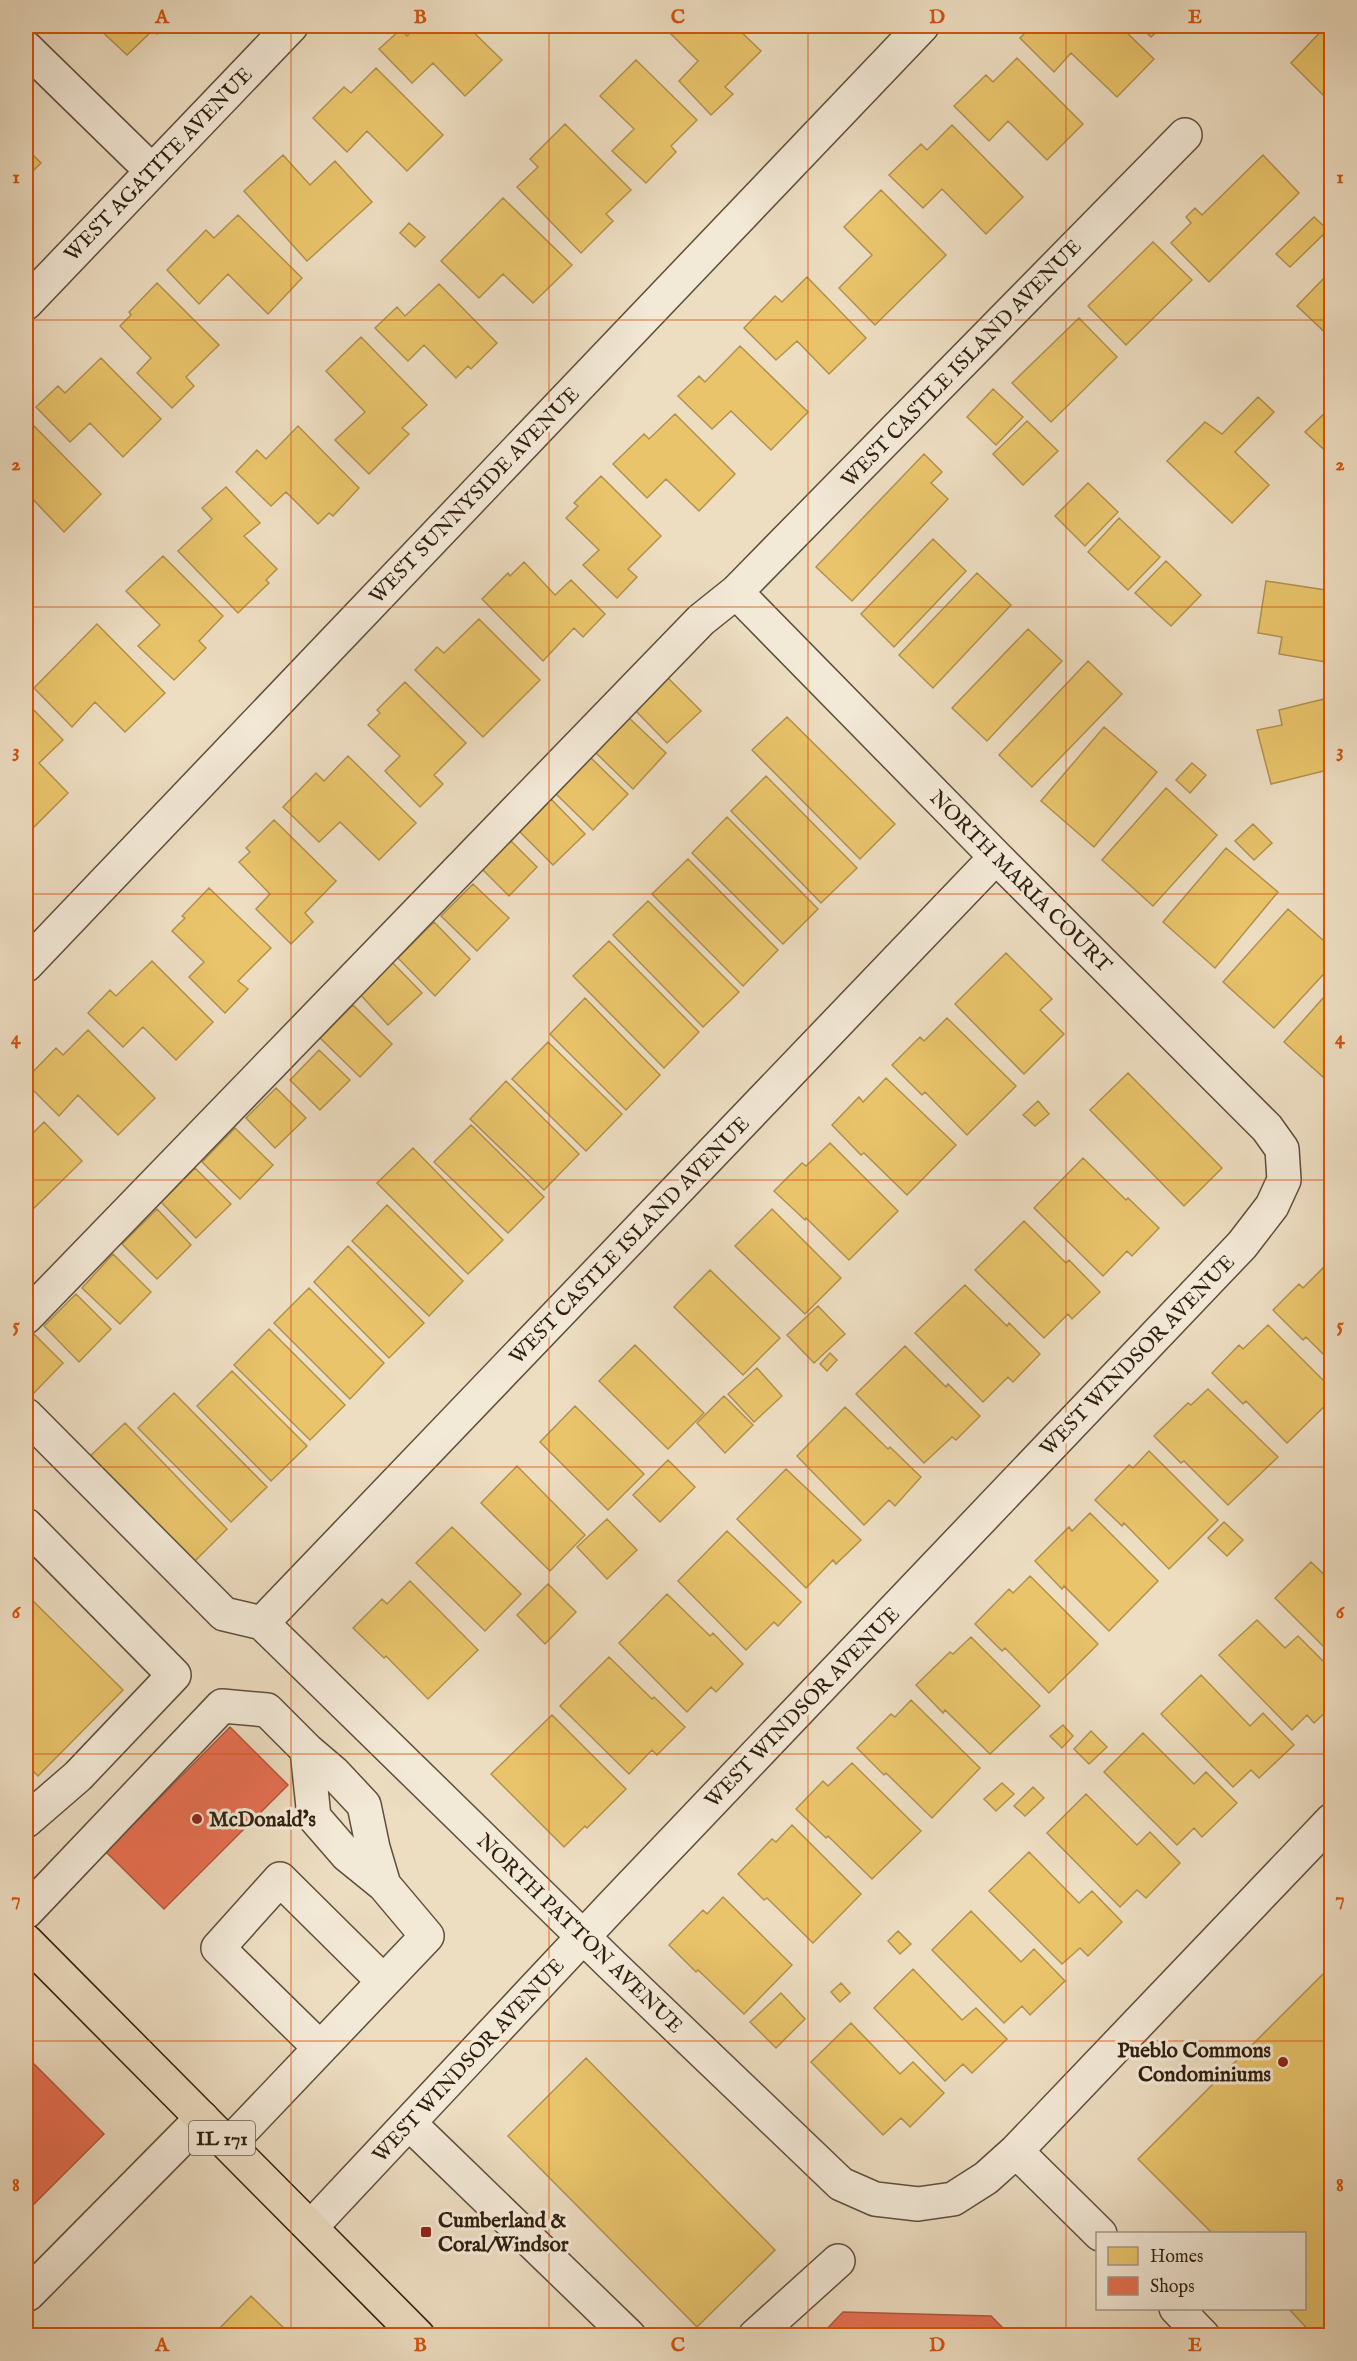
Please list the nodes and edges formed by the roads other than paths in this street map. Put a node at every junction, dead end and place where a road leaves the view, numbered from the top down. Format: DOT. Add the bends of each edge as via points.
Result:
graph roads {
  1 [pos="291,26"];
  2 [pos="921,26"];
  3 [pos="26,48"];
  4 [pos="1185,135"];
  5 [pos="152,171"];
  6 [pos="26,303"];
  7 [pos="736,592"];
  8 [pos="996,857"];
  9 [pos="26,965"];
  10 [pos="1284,1180"];
  11 [pos="26,1317"];
  12 [pos="26,1415"];
  13 [pos="26,1525"];
  14 [pos="262,1623"];
  15 [pos="307,1750"];
  16 [pos="1332,1820"];
  17 [pos="26,1821"];
  18 [pos="384,1885"];
  19 [pos="26,1912"];
  20 [pos="583,1936"];
  21 [pos="26,1941"];
  22 [pos="383,1981"];
  23 [pos="320,2048"];
  24 [pos="202,2118"];
  25 [pos="409,2123"];
  26 [pos="229,2144"];
  27 [pos="1016,2151"];
  28 [pos="312,2227"];
  29 [pos="1098,2232"];
  30 [pos="838,2261"];
  31 [pos="26,2292"];
  32 [pos="1178,2310"];
  33 [pos="418,2336"];
  34 [pos="628,2336"];
  35 [pos="755,2336"];
  36 [pos="1203,2336"];
  1 -- 5 [label="street, WEST AGATITE AVENUE"];
  2 -- 9 [label="street, WEST SUNNYSIDE AVENUE"];
  3 -- 5 [label="street"];
  4 -- 7 [label="street, WEST CASTLE ISLAND AVENUE"];
  5 -- 6 [label="street, WEST AGATITE AVENUE"];
  7 -- 8 [label="street, NORTH MARIA COURT"];
  7 -- 11 [label="street, WEST CASTLE ISLAND AVENUE" via="702,620"];
  8 -- 10 [label="street, NORTH MARIA COURT" via="1267,1128 1282,1149"];
  8 -- 14 [label="street, WEST CASTLE ISLAND AVENUE"];
  10 -- 20 [label="street, WEST WINDSOR AVENUE" via="1272,1206 1242,1245"];
  12 -- 14 [label="street" via="224,1614"];
  13 -- 17 [label="street" via="174,1675 78,1776"];
  14 -- 20 [label="street, NORTH PATTON AVENUE"];
  15 -- 18 [label="street" via="364,1805"];
  15 -- 18 [label="street" via="314,1817 347,1855"];
  15 -- 19 [label="street" via="267,1710 222,1706"];
  16 -- 27 [label="street, NORTH PATTON AVENUE"];
  18 -- 22 [label="street" via="427,1935"];
  20 -- 25 [label="street, WEST WINDSOR AVENUE"];
  20 -- 27 [label="street, NORTH PATTON AVENUE" via="841,2184 875,2199 918,2204 952,2199 987,2178"];
  21 -- 24 [label="main road, IL 171"];
  22 -- 23 [label="street"];
  22 -- 23 [label="street" via="280,1879 218,1948"];
  23 -- 26 [label="street"];
  24 -- 26 [label="main road, IL 171"];
  24 -- 31 [label="street"];
  25 -- 28 [label="street, WEST WINDSOR AVENUE"];
  25 -- 34 [label="street"];
  26 -- 28 [label="main road, IL 171"];
  27 -- 29 [label="street"];
  28 -- 33 [label="main road, IL 171"];
  30 -- 35 [label="street"];
  32 -- 36 [label="street"];
}
